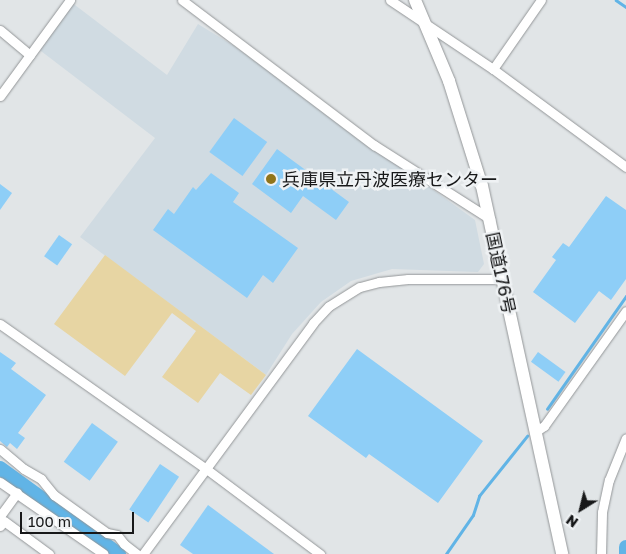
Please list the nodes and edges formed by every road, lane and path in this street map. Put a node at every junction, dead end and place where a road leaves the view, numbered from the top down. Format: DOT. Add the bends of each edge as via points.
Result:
graph roads {
  1 [pos="70,0"];
  2 [pos="182,0"];
  3 [pos="390,0"];
  4 [pos="415,0"];
  5 [pos="541,0"];
  6 [pos="427,25"];
  7 [pos="0,30"];
  8 [pos="30,55"];
  9 [pos="493,69"];
  10 [pos="0,96"];
  11 [pos="626,167"];
  12 [pos="490,219"];
  13 [pos="502,279"];
  14 [pos="626,310"];
  15 [pos="0,324"];
  16 [pos="535,432"];
  17 [pos="626,438"];
  18 [pos="0,449"];
  19 [pos="204,468"];
  20 [pos="0,482"];
  21 [pos="17,493"];
  22 [pos="0,516"];
  23 [pos="0,526"];
  24 [pos="48,554"];
  25 [pos="104,554"];
  26 [pos="137,554"];
  27 [pos="143,554"];
  28 [pos="320,554"];
  29 [pos="562,554"];
  30 [pos="601,554"];
  1 -- 8 [label="street"];
  2 -- 12 [label="street" via="374,145"];
  3 -- 6 [label="street"];
  4 -- 6 [label="highway, 国道176号"];
  5 -- 9 [label="street"];
  6 -- 9 [label="street"];
  6 -- 12 [label="highway, 国道176号" via="464,125"];
  7 -- 8 [label="street"];
  8 -- 10 [label="street"];
  9 -- 11 [label="street"];
  12 -- 13 [label="highway, 国道176号"];
  13 -- 16 [label="highway, 国道176号"];
  13 -- 19 [label="street" via="408,279 379,282 345,295 313,323"];
  14 -- 16 [label="street" via="544,426"];
  15 -- 19 [label="street"];
  16 -- 29 [label="highway, 国道176号"];
  17 -- 30 [label="street" via="609,480 602,512"];
  18 -- 26 [label="street" via="41,479 54,495 108,533 116,535"];
  19 -- 27 [label="street"];
  19 -- 28 [label="street"];
  20 -- 21 [label="street"];
  21 -- 22 [label="street"];
  21 -- 25 [label="street"];
  23 -- 24 [label="street" via="4,521"];
}
